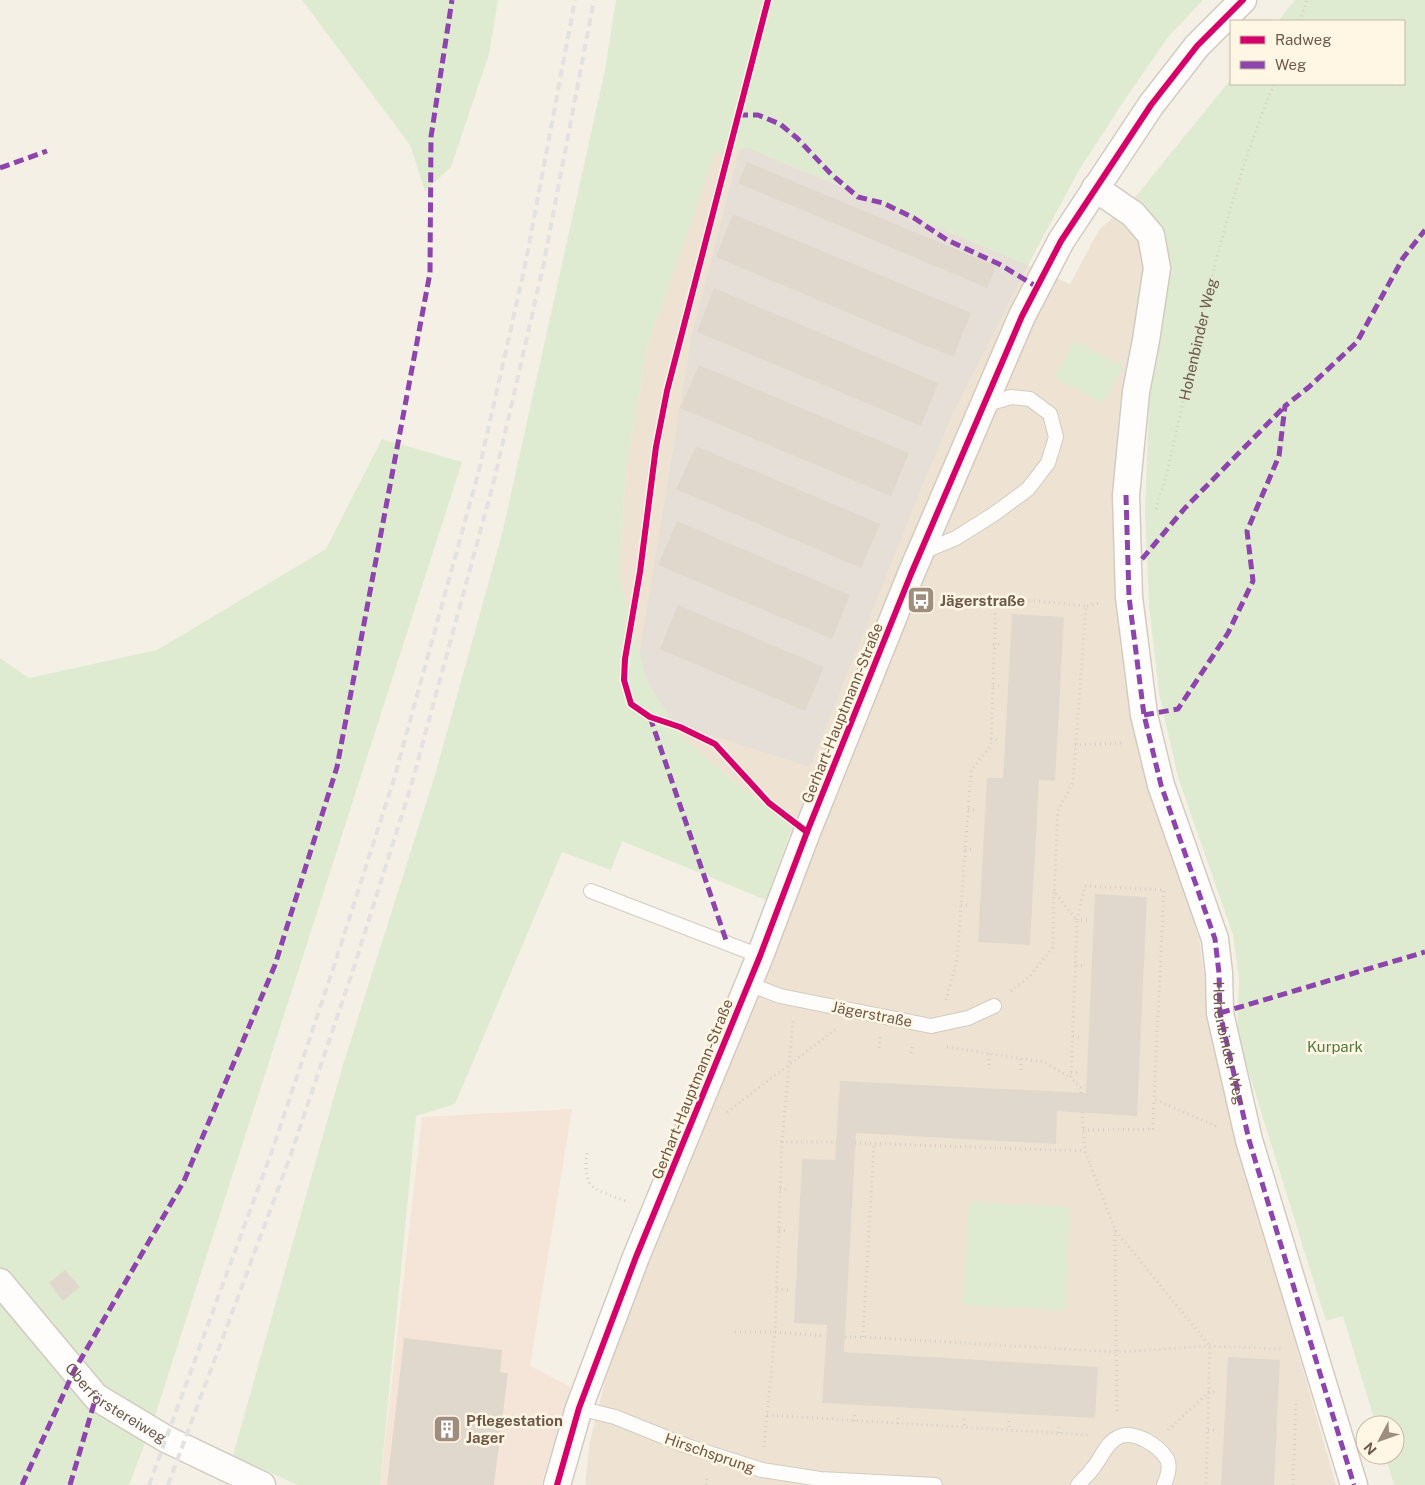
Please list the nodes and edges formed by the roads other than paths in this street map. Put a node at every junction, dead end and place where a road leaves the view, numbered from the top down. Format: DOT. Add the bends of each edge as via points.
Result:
graph roads {
  1 [pos="1243,0"];
  2 [pos="1095,188"];
  3 [pos="984,405"];
  4 [pos="919,553"];
  5 [pos="592,891"];
  6 [pos="760,956"];
  7 [pos="749,984"];
  8 [pos="994,1006"];
  9 [pos="0,1282"];
  10 [pos="579,1408"];
  11 [pos="262,1485"];
  12 [pos="557,1485"];
  13 [pos="935,1485"];
  14 [pos="1078,1485"];
  15 [pos="1164,1485"];
  16 [pos="1354,1485"];
  1 -- 2 [label="street, Gerhart-Hauptmann-Straße" via="1197,46"];
  2 -- 3 [label="street, Gerhart-Hauptmann-Straße" via="1022,316"];
  2 -- 16 [label="street, Hohenbinder Weg" via="1133,214 1151,235 1157,268 1136,392 1126,495 1129,597 1138,677 1161,785 1215,939 1220,1012 1249,1140"];
  3 -- 4 [label="street, Gerhart-Hauptmann-Straße"];
  3 -- 4 [label="lane" via="1011,397 1030,399 1050,414 1056,437 1048,463 1028,489 994,514 956,538"];
  4 -- 6 [label="street, Gerhart-Hauptmann-Straße"];
  5 -- 6 [label="lane"];
  6 -- 7 [label="street, Gerhart-Hauptmann-Straße"];
  7 -- 8 [label="lane, Jägerstraße" via="780,996 931,1026 968,1018"];
  7 -- 10 [label="street, Gerhart-Hauptmann-Straße"];
  9 -- 11 [label="street, Oberförstereiweg" via="96,1397 166,1439"];
  10 -- 12 [label="street, Gerhart-Hauptmann-Straße"];
  10 -- 13 [label="lane, Hirschsprung" via="762,1470 820,1479"];
  14 -- 15 [label="lane" via="1107,1446 1121,1436 1136,1436 1153,1444 1168,1460 1168,1477"];
}
